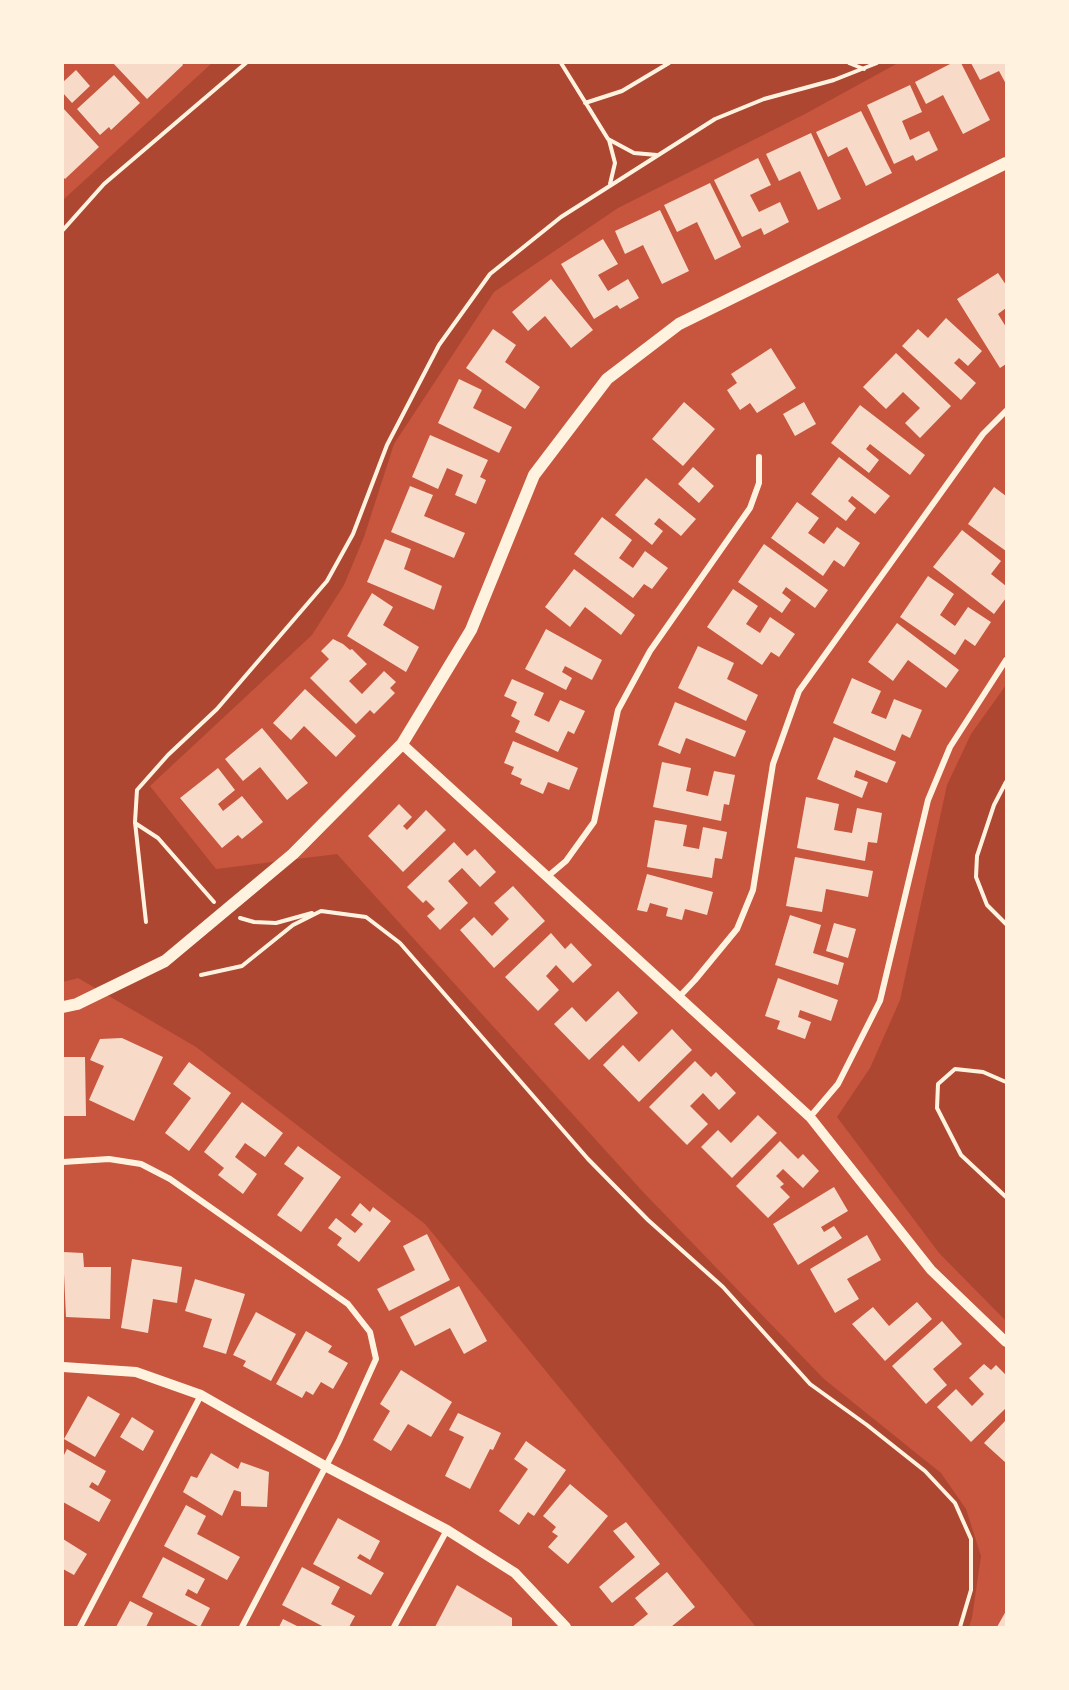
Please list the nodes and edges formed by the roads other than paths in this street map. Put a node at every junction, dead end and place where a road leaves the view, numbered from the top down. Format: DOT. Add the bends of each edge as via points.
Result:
graph roads {
  1 [pos="1006,163"];
  2 [pos="1006,411"];
  3 [pos="759,457"];
  4 [pos="1006,660"];
  5 [pos="402,744"];
  6 [pos="547,877"];
  7 [pos="678,998"];
  8 [pos="63,1007"];
  9 [pos="810,1117"];
  10 [pos="63,1161"];
  11 [pos="1006,1342"];
  12 [pos="63,1367"];
  13 [pos="201,1395"];
  14 [pos="326,1466"];
  15 [pos="447,1530"];
  16 [pos="564,1626"];
  17 [pos="80,1627"];
  18 [pos="242,1627"];
  19 [pos="394,1627"];
  1 -- 5 [label="main road" via="679,324 606,379 534,475 471,630"];
  2 -- 7 [label="street" via="983,434 799,691 773,764 753,891 737,929"];
  3 -- 6 [label="street" via="759,483 750,507 650,651 618,710 594,822 566,861"];
  4 -- 9 [label="street" via="950,747 928,800 880,1001 838,1084"];
  5 -- 6 [label="street"];
  5 -- 8 [label="main road" via="293,854 165,961 77,1004"];
  6 -- 7 [label="street"];
  7 -- 9 [label="street"];
  9 -- 11 [label="street" via="931,1270"];
  10 -- 14 [label="street" via="110,1159 141,1164 170,1179 348,1304 370,1332 376,1359"];
  12 -- 13 [label="street" via="136,1372"];
  13 -- 14 [label="street"];
  13 -- 17 [label="street"];
  14 -- 15 [label="street"];
  14 -- 18 [label="street"];
  15 -- 16 [label="street" via="515,1574"];
  15 -- 19 [label="street"];
}
